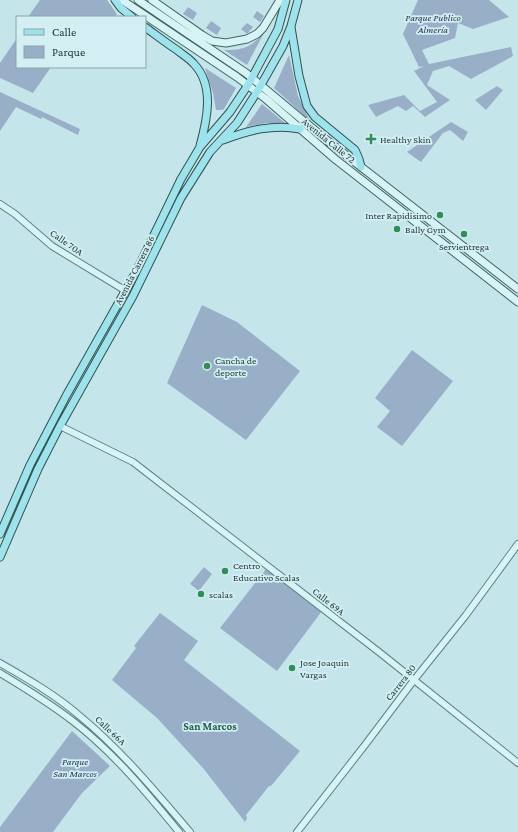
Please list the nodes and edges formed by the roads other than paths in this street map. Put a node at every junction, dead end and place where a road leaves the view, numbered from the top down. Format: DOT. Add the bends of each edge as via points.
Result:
graph roads {
  1 [pos="115,0"];
  2 [pos="122,0"];
  3 [pos="138,0"];
  4 [pos="152,0"];
  5 [pos="280,0"];
  6 [pos="286,0"];
  7 [pos="298,0"];
  8 [pos="131,16"];
  9 [pos="146,16"];
  10 [pos="146,16"];
  11 [pos="291,26"];
  12 [pos="146,28"];
  13 [pos="252,78"];
  14 [pos="248,85"];
  15 [pos="261,85"];
  16 [pos="257,92"];
  17 [pos="300,129"];
  18 [pos="220,142"];
  19 [pos="200,147"];
  20 [pos="361,167"];
  21 [pos="0,204"];
  22 [pos="518,289"];
  23 [pos="126,291"];
  24 [pos="518,302"];
  25 [pos="60,426"];
  26 [pos="0,534"];
  27 [pos="518,544"];
  28 [pos="0,557"];
  29 [pos="0,663"];
  30 [pos="0,673"];
  31 [pos="414,680"];
  32 [pos="518,763"];
  33 [pos="179,832"];
  34 [pos="190,832"];
  35 [pos="297,832"];
  1 -- 8 [label="main road"];
  2 -- 9 [label="main road, Avenida Calle 72"];
  3 -- 13 [label="main road, Avenida Calle 72"];
  4 -- 5 [label="main road" via="202,35 226,43 257,34"];
  6 -- 13 [label="main road, Avenida Carrera 86" via="278,29"];
  7 -- 11 [label="main road, Avenida Carrera 86"];
  10 -- 14 [label="main road, Avenida Calle 72"];
  11 -- 15 [label="main road, Avenida Carrera 86"];
  11 -- 20 [label="main road" via="307,106 316,117 355,150"];
  12 -- 19 [label="main road" via="190,60 203,77 208,104"];
  13 -- 14 [label="main road, Avenida Carrera 86"];
  13 -- 15 [label="main road, Avenida Calle 72"];
  14 -- 16 [label="main road, Avenida Calle 72"];
  14 -- 19 [label="main road, Avenida Carrera 86" via="227,117"];
  15 -- 16 [label="main road, Avenida Carrera 86"];
  15 -- 20 [label="main road, Avenida Calle 72"];
  16 -- 17 [label="main road, Avenida Calle 72"];
  16 -- 18 [label="main road, Avenida Carrera 86" via="237,123"];
  17 -- 18 [label="main road" via="267,128 241,133"];
  17 -- 24 [label="main road, Avenida Calle 72"];
  18 -- 25 [label="main road, Avenida Carrera 86" via="206,158 181,198 133,296"];
  19 -- 23 [label="main road, Avenida Carrera 86" via="173,194"];
  20 -- 22 [label="main road, Avenida Calle 72"];
  21 -- 23 [label="street, Calle 70A" via="16,214 52,246"];
  23 -- 26 [label="main road, Avenida Carrera 86" via="30,464"];
  25 -- 28 [label="main road, Avenida Carrera 86"];
  25 -- 31 [label="street, Calle 69A" via="133,462"];
  27 -- 31 [label="street, Carrera 80"];
  29 -- 34 [label="street, Calle 66A" via="80,715 98,731 141,774"];
  30 -- 33 [label="street, Calle 66A" via="84,730 117,762"];
  31 -- 32 [label="street, Calle 69A"];
  31 -- 35 [label="street, Carrera 80"];
}
